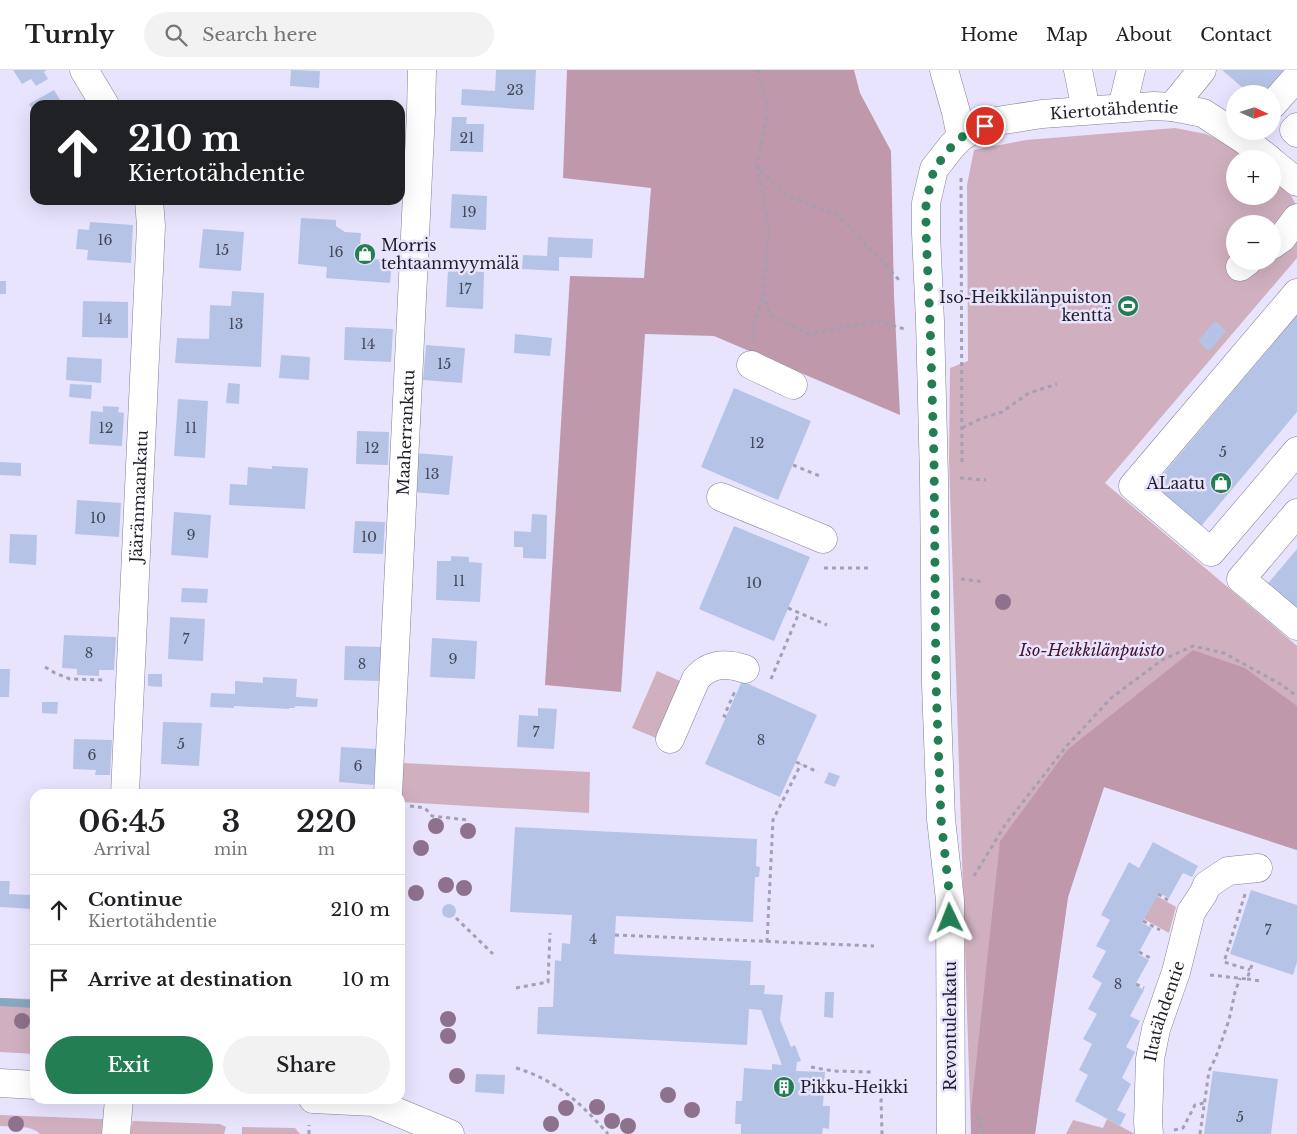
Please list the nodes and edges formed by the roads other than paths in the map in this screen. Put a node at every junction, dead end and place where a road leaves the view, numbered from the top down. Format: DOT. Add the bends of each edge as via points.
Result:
graph roads {
  1 [pos="84,70"];
  2 [pos="422,70"];
  3 [pos="944,70"];
  4 [pos="1078,70"];
  5 [pos="1131,70"];
  6 [pos="1202,70"];
  7 [pos="1297,77"];
  8 [pos="1281,95"];
  9 [pos="102,100"];
  10 [pos="1172,107"];
  11 [pos="1122,108"];
  12 [pos="1086,110"];
  13 [pos="1226,125"];
  14 [pos="1297,128"];
  15 [pos="1297,133"];
  16 [pos="1251,140"];
  17 [pos="957,142"];
  18 [pos="1260,150"];
  19 [pos="1281,169"];
  20 [pos="1297,182"];
  21 [pos="149,205"];
  22 [pos="1297,218"];
  23 [pos="1281,239"];
  24 [pos="1297,293"];
  25 [pos="752,365"];
  26 [pos="793,385"];
  27 [pos="1297,451"];
  28 [pos="721,497"];
  29 [pos="1297,513"];
  30 [pos="823,539"];
  31 [pos="1297,626"];
  32 [pos="745,669"];
  33 [pos="670,739"];
  34 [pos="124,789"];
  35 [pos="398,789"];
  36 [pos="1246,869"];
  37 [pos="0,1083"];
  38 [pos="30,1085"];
  39 [pos="119,1104"];
  40 [pos="350,1104"];
  41 [pos="382,1104"];
  42 [pos="311,1111"];
  43 [pos="1160,1133"];
  44 [pos="116,1134"];
  45 [pos="450,1134"];
  46 [pos="950,1134"];
  1 -- 9 [label="street"];
  2 -- 35 [label="street, Maaherrankatu"];
  3 -- 17 [label="street" via="956,112"];
  4 -- 12 [label="street"];
  5 -- 11 [label="street"];
  6 -- 10 [label="street"];
  7 -- 8 [label="street"];
  10 -- 11 [label="street, Kiertotähdentie"];
  10 -- 13 [label="street, Kiertotähdentie" via="1203,113"];
  11 -- 12 [label="street, Kiertotähdentie"];
  12 -- 17 [label="street, Kiertotähdentie" via="997,121 973,130"];
  14 -- 15 [label="street" via="1294,130"];
  16 -- 18 [label="street, Kiertotähdentie"];
  17 -- 46 [label="street, Revontulenkatu" via="934,169 926,203 940,809 950,900"];
  19 -- 20 [label="street"];
  21 -- 34 [label="street, Jääränmaankatu" via="151,226"];
  22 -- 23 [label="street"];
  24 -- 27 [label="street" via="1133,486 1211,552"];
  25 -- 26 [label="street"];
  28 -- 30 [label="street"];
  29 -- 31 [label="street" via="1241,579"];
  32 -- 33 [label="street" via="719,665 703,671 696,679"];
  36 -- 43 [label="street, Iltatähdentie" via="1228,872 1207,885 1191,912 1150,1058 1148,1122"];
  37 -- 38 [label="street"];
  39 -- 44 [label="street"];
  40 -- 42 [label="street"];
  41 -- 45 [label="street"];
}
